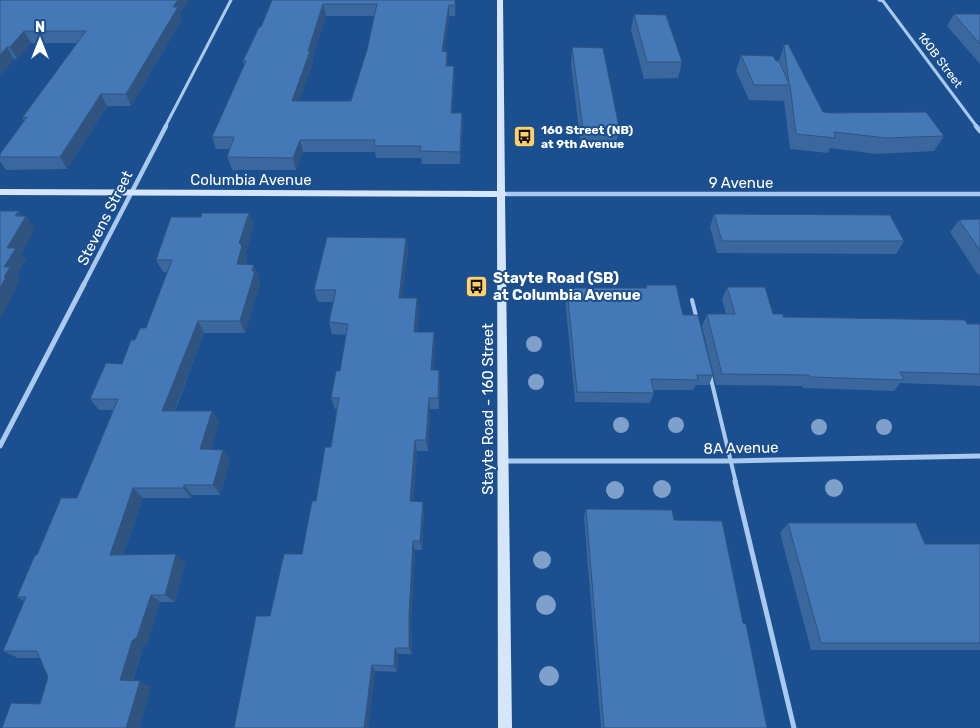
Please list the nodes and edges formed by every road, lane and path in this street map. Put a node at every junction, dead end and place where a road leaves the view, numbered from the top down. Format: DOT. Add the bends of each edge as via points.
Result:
graph roads {
  1 [pos="231,0"];
  2 [pos="500,0"];
  3 [pos="881,1"];
  4 [pos="980,131"];
  5 [pos="0,192"];
  6 [pos="130,193"];
  7 [pos="502,194"];
  8 [pos="980,194"];
  9 [pos="692,300"];
  10 [pos="699,327"];
  11 [pos="709,372"];
  12 [pos="0,446"];
  13 [pos="980,456"];
  14 [pos="502,461"];
  15 [pos="730,461"];
  16 [pos="505,728"];
  17 [pos="794,728"];
  1 -- 6 [label="street, Stevens Street"];
  2 -- 7 [label="main road, Stayte Road - 160 Street"];
  3 -- 4 [label="street, 160B Street"];
  5 -- 6 [label="main road, Columbia Avenue"];
  6 -- 7 [label="main road, Columbia Avenue"];
  6 -- 12 [label="street, Stevens Street"];
  7 -- 8 [label="street, 9 Avenue"];
  7 -- 14 [label="main road, Stayte Road - 160 Street"];
  9 -- 10 [label="lane"];
  11 -- 15 [label="lane"];
  13 -- 15 [label="street, 8A Avenue"];
  14 -- 15 [label="street, 8A Avenue"];
  14 -- 16 [label="main road, Stayte Road - 160 Street"];
  15 -- 17 [label="lane"];
}
